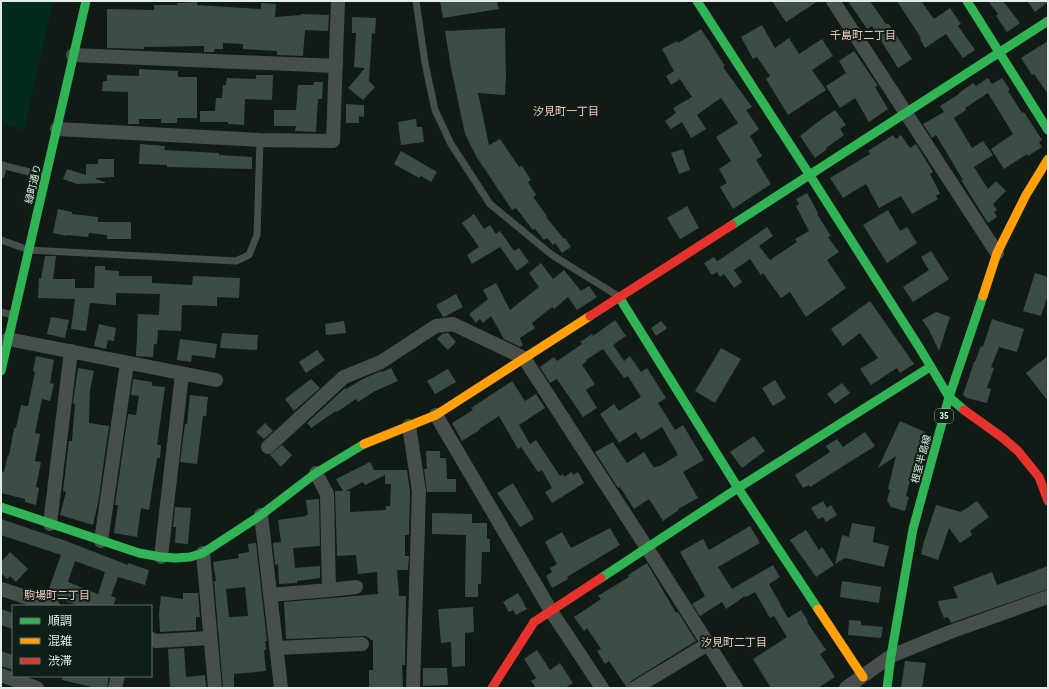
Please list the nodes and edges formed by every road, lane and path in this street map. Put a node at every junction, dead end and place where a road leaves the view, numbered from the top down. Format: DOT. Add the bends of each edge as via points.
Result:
graph roads {
  1 [pos="86,1"];
  2 [pos="338,1"];
  3 [pos="416,1"];
  4 [pos="697,1"];
  5 [pos="833,1"];
  6 [pos="967,1"];
  7 [pos="1048,20"];
  8 [pos="1000,51"];
  9 [pos="73,55"];
  10 [pos="336,66"];
  11 [pos="905,114"];
  12 [pos="57,129"];
  13 [pos="1048,130"];
  14 [pos="260,140"];
  15 [pos="1048,159"];
  16 [pos="2,165"];
  17 [pos="810,174"];
  18 [pos="1,175"];
  19 [pos="46,176"];
  20 [pos="1,240"];
  21 [pos="29,250"];
  22 [pos="997,253"];
  23 [pos="620,297"];
  24 [pos="1,312"];
  25 [pos="14,315"];
  26 [pos="8,339"];
  27 [pos="71,351"];
  28 [pos="524,358"];
  29 [pos="127,363"];
  30 [pos="930,367"];
  31 [pos="1,371"];
  32 [pos="182,374"];
  33 [pos="216,380"];
  34 [pos="949,397"];
  35 [pos="436,415"];
  36 [pos="409,426"];
  37 [pos="268,446"];
  38 [pos="316,473"];
  39 [pos="1044,473"];
  40 [pos="738,488"];
  41 [pos="1048,501"];
  42 [pos="1,507"];
  43 [pos="261,515"];
  44 [pos="50,524"];
  45 [pos="101,541"];
  46 [pos="647,548"];
  47 [pos="203,553"];
  48 [pos="161,557"];
  49 [pos="356,587"];
  50 [pos="1,589"];
  51 [pos="329,590"];
  52 [pos="270,595"];
  53 [pos="1048,597"];
  54 [pos="50,605"];
  55 [pos="551,611"];
  56 [pos="210,638"];
  57 [pos="152,639"];
  58 [pos="362,644"];
  59 [pos="708,644"];
  60 [pos="276,648"];
  61 [pos="891,656"];
  62 [pos="1,675"];
  63 [pos="118,677"];
  64 [pos="863,677"];
  65 [pos="37,688"];
  66 [pos="115,688"];
  67 [pos="215,688"];
  68 [pos="281,688"];
  69 [pos="413,688"];
  70 [pos="492,688"];
  71 [pos="602,688"];
  72 [pos="634,688"];
  73 [pos="736,688"];
  74 [pos="846,688"];
  75 [pos="887,688"];
  1 -- 9 [label="street, 緑町通り"];
  2 -- 10 [label="street"];
  3 -- 23 [label="lane" via="435,110 451,144 490,204 552,255"];
  4 -- 17 [label="street"];
  5 -- 11 [label="street"];
  6 -- 8 [label="street"];
  7 -- 8 [label="street"];
  8 -- 11 [label="street"];
  8 -- 13 [label="street"];
  9 -- 10 [label="street"];
  9 -- 12 [label="street, 緑町通り"];
  10 -- 14 [label="street" via="333,141"];
  11 -- 17 [label="street"];
  11 -- 22 [label="street"];
  12 -- 14 [label="street"];
  12 -- 19 [label="street, 緑町通り"];
  14 -- 21 [label="lane" via="257,235 249,255 236,261"];
  15 -- 22 [label="street, 根室半島線 / 35" via="1026,195"];
  16 -- 18 [label="lane"];
  16 -- 19 [label="lane"];
  17 -- 23 [label="street"];
  17 -- 30 [label="street"];
  19 -- 21 [label="street, 緑町通り"];
  20 -- 21 [label="lane"];
  21 -- 25 [label="street, 緑町通り"];
  22 -- 34 [label="street, 根室半島線 / 35"];
  23 -- 28 [label="street"];
  23 -- 40 [label="street"];
  24 -- 25 [label="lane"];
  25 -- 26 [label="street, 緑町通り"];
  26 -- 27 [label="street"];
  26 -- 31 [label="street, 緑町通り"];
  27 -- 29 [label="street"];
  27 -- 44 [label="street"];
  28 -- 35 [label="street"];
  28 -- 37 [label="street" via="453,324 436,326 381,362 344,377"];
  28 -- 46 [label="street"];
  29 -- 32 [label="street"];
  29 -- 45 [label="street"];
  30 -- 34 [label="street"];
  30 -- 40 [label="street"];
  32 -- 33 [label="street"];
  32 -- 48 [label="street"];
  34 -- 39 [label="street"];
  34 -- 61 [label="street, 根室半島線 / 35" via="913,529"];
  35 -- 36 [label="street"];
  35 -- 55 [label="street"];
  36 -- 38 [label="street" via="365,443"];
  36 -- 69 [label="street" via="419,491"];
  38 -- 43 [label="street"];
  38 -- 51 [label="street" via="327,494"];
  39 -- 41 [label="street"];
  40 -- 46 [label="street"];
  40 -- 64 [label="street"];
  42 -- 44 [label="street"];
  43 -- 47 [label="street"];
  43 -- 52 [label="street"];
  44 -- 45 [label="street"];
  45 -- 48 [label="street"];
  46 -- 55 [label="street"];
  46 -- 59 [label="street"];
  47 -- 48 [label="street" via="190,557"];
  47 -- 56 [label="street"];
  49 -- 51 [label="street"];
  50 -- 54 [label="street"];
  51 -- 52 [label="street"];
  52 -- 60 [label="street"];
  53 -- 61 [label="street"];
  55 -- 70 [label="street" via="534,622"];
  55 -- 71 [label="street"];
  56 -- 57 [label="street"];
  56 -- 67 [label="street"];
  58 -- 60 [label="street"];
  59 -- 72 [label="street"];
  59 -- 73 [label="street"];
  60 -- 68 [label="street"];
  61 -- 64 [label="street"];
  61 -- 75 [label="street, 根室半島線 / 35"];
  62 -- 65 [label="street"];
  63 -- 66 [label="street"];
  64 -- 74 [label="street"];
}
